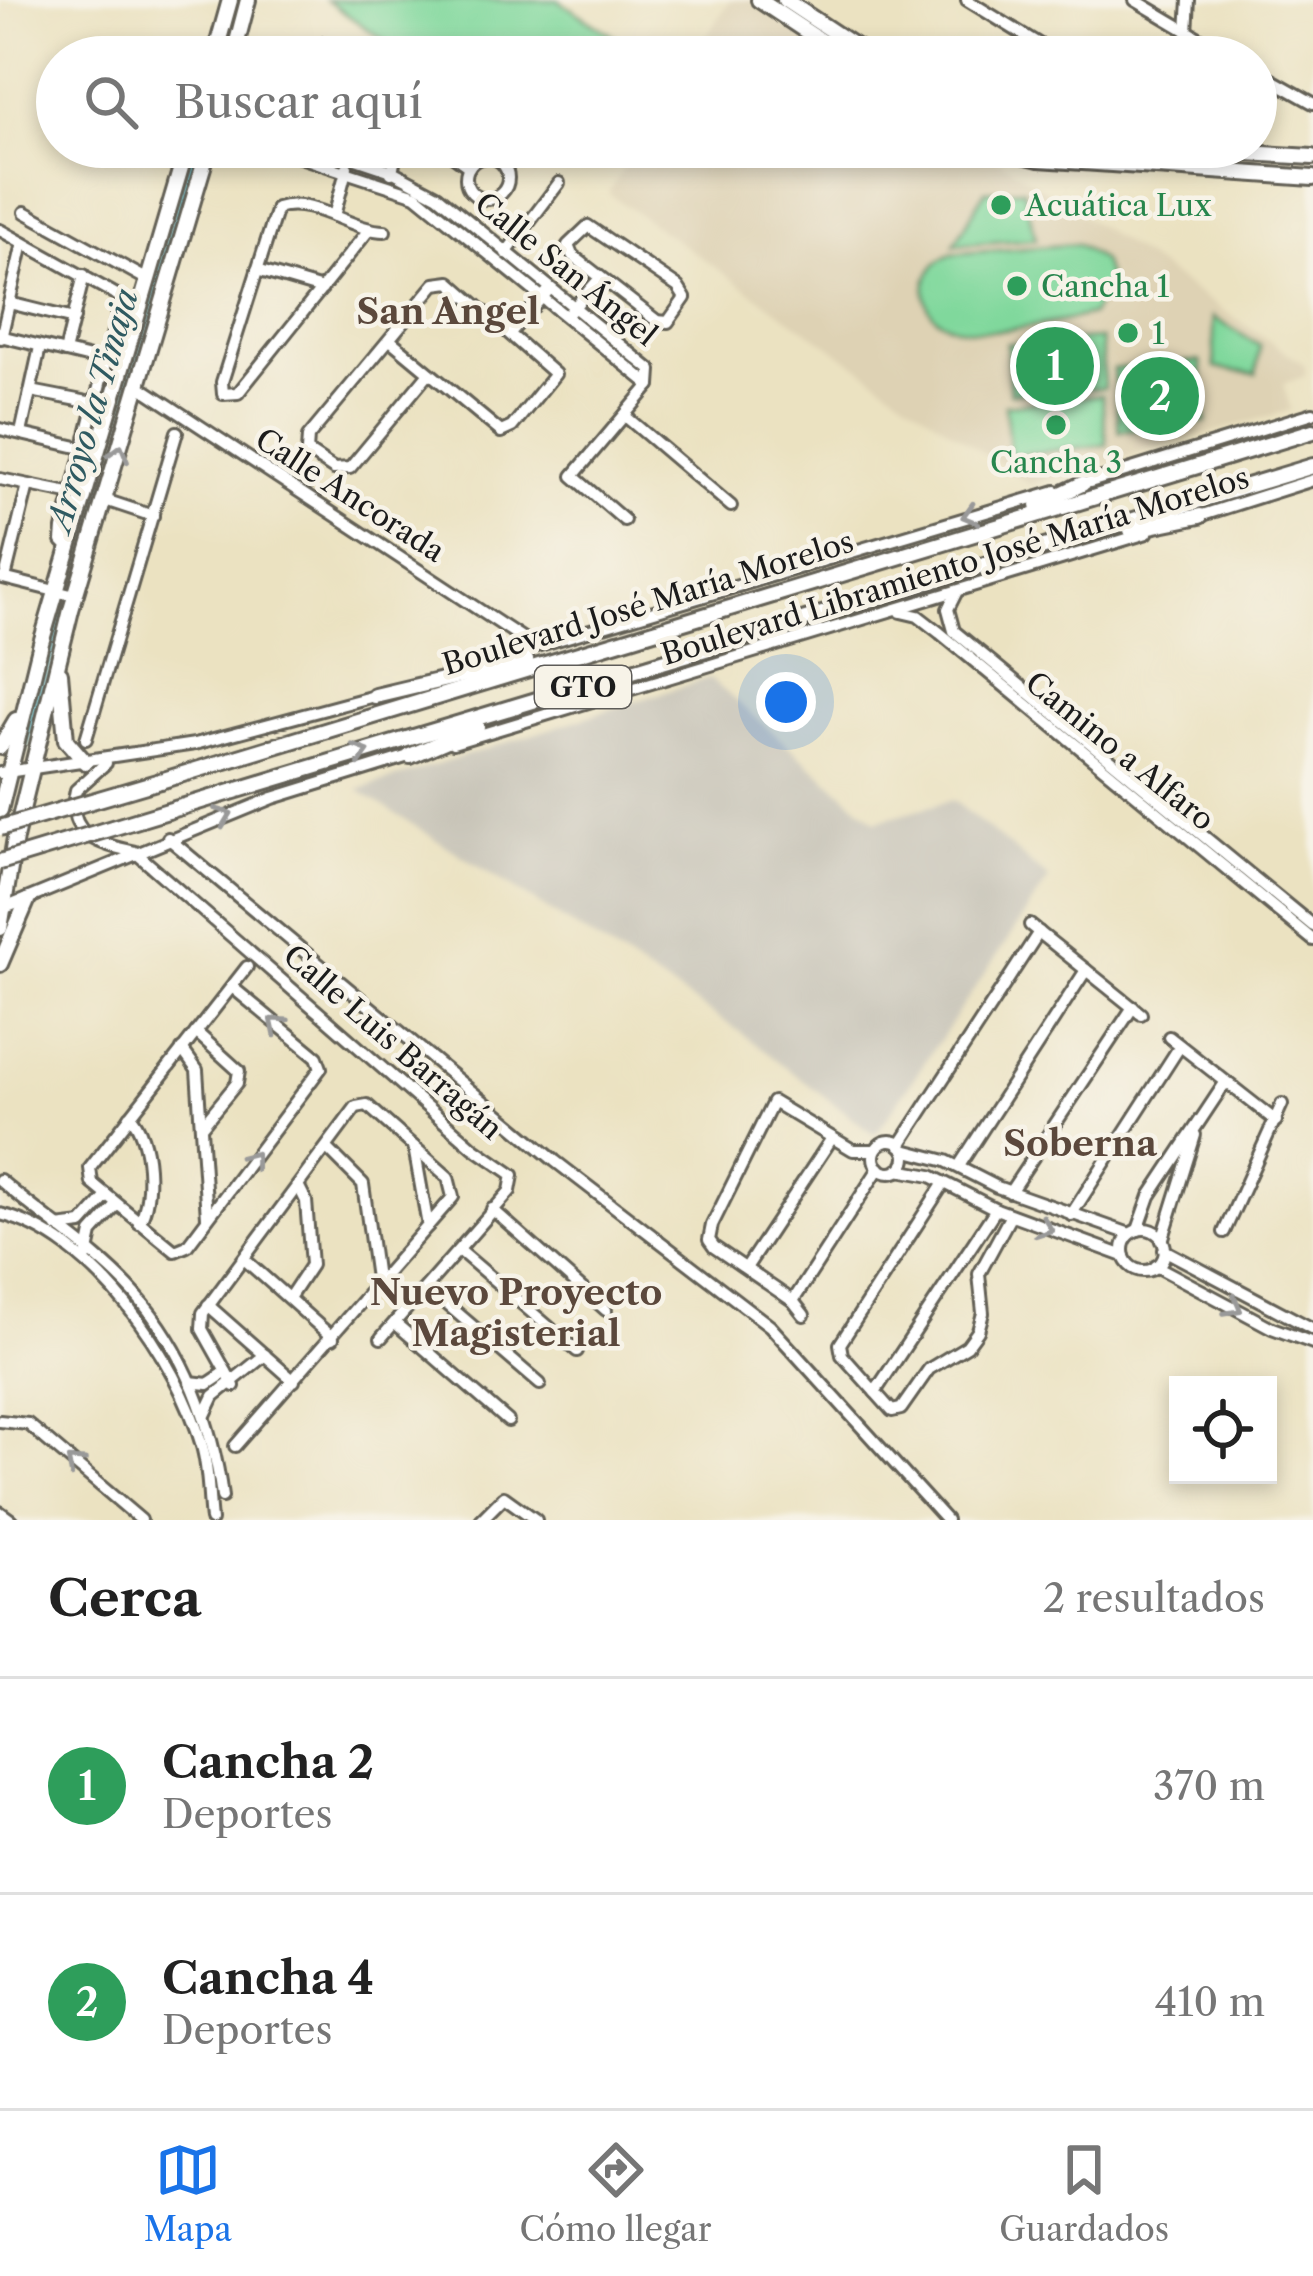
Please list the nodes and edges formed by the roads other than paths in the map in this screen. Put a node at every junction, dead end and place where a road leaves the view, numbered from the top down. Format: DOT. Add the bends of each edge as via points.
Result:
graph roads {
  1 [pos="230,0"];
  2 [pos="248,0"];
  3 [pos="759,0"];
  4 [pos="785,0"];
  5 [pos="967,0"];
  6 [pos="1135,0"];
  7 [pos="1189,0"];
  8 [pos="1187,32"];
  9 [pos="220,36"];
  10 [pos="239,36"];
  11 [pos="813,36"];
  12 [pos="839,36"];
  13 [pos="1026,36"];
  14 [pos="1194,36"];
  15 [pos="1277,83"];
  16 [pos="1313,103"];
  17 [pos="1277,155"];
  18 [pos="1313,157"];
  19 [pos="182,168"];
  20 [pos="202,168"];
  21 [pos="347,168"];
  22 [pos="362,168"];
  23 [pos="392,168"];
  24 [pos="468,168"];
  25 [pos="502,168"];
  26 [pos="1169,168"];
  27 [pos="390,176"];
  28 [pos="1313,178"];
  29 [pos="559,183"];
  30 [pos="26,212"];
  31 [pos="334,216"];
  32 [pos="0,230"];
  33 [pos="368,231"];
  34 [pos="385,231"];
  35 [pos="23,243"];
  36 [pos="504,256"];
  37 [pos="257,270"];
  38 [pos="84,275"];
  39 [pos="600,278"];
  40 [pos="148,280"];
  41 [pos="322,289"];
  42 [pos="547,292"];
  43 [pos="122,297"];
  44 [pos="9,303"];
  45 [pos="140,308"];
  46 [pos="570,312"];
  47 [pos="74,319"];
  48 [pos="510,333"];
  49 [pos="0,338"];
  50 [pos="390,340"];
  51 [pos="40,347"];
  52 [pos="65,352"];
  53 [pos="107,362"];
  54 [pos="428,374"];
  55 [pos="139,386"];
  56 [pos="650,386"];
  57 [pos="31,391"];
  58 [pos="98,404"];
  59 [pos="1313,413"];
  60 [pos="625,416"];
  61 [pos="0,429"];
  62 [pos="1313,431"];
  63 [pos="177,432"];
  64 [pos="21,434"];
  65 [pos="93,451"];
  66 [pos="1313,466"];
  67 [pos="0,479"];
  68 [pos="1313,480"];
  69 [pos="1082,484"];
  70 [pos="28,485"];
  71 [pos="73,494"];
  72 [pos="105,500"];
  73 [pos="731,506"];
  74 [pos="153,516"];
  75 [pos="1200,516"];
  76 [pos="624,520"];
  77 [pos="994,526"];
  78 [pos="0,530"];
  79 [pos="15,534"];
  80 [pos="70,549"];
  81 [pos="998,564"];
  82 [pos="3,578"];
  83 [pos="957,592"];
  84 [pos="66,593"];
  85 [pos="891,612"];
  86 [pos="534,646"];
  87 [pos="572,655"];
  88 [pos="58,659"];
  89 [pos="375,695"];
  90 [pos="536,701"];
  91 [pos="24,705"];
  92 [pos="86,739"];
  93 [pos="0,747"];
  94 [pos="410,756"];
  95 [pos="112,759"];
  96 [pos="85,762"];
  97 [pos="1105,762"];
  98 [pos="32,768"];
  99 [pos="4,772"];
  100 [pos="0,810"];
  101 [pos="0,828"];
  102 [pos="168,838"];
  103 [pos="135,852"];
  104 [pos="1215,853"];
  105 [pos="0,862"];
  106 [pos="27,901"];
  107 [pos="1,910"];
  108 [pos="1313,926"];
  109 [pos="0,928"];
  110 [pos="1313,940"];
  111 [pos="0,964"];
  112 [pos="247,967"];
  113 [pos="1086,970"];
  114 [pos="232,987"];
  115 [pos="196,1032"];
  116 [pos="1169,1036"];
  117 [pos="1180,1046"];
  118 [pos="182,1049"];
  119 [pos="1225,1083"];
  120 [pos="1282,1104"];
  121 [pos="130,1116"];
  122 [pos="1276,1121"];
  123 [pos="201,1127"];
  124 [pos="1196,1132"];
  125 [pos="832,1138"];
  126 [pos="414,1147"];
  127 [pos="902,1147"];
  128 [pos="328,1149"];
  129 [pos="875,1150"];
  130 [pos="959,1166"];
  131 [pos="879,1168"];
  132 [pos="898,1170"];
  133 [pos="2,1183"];
  134 [pos="944,1183"];
  135 [pos="299,1187"];
  136 [pos="997,1187"];
  137 [pos="1010,1192"];
  138 [pos="112,1200"];
  139 [pos="992,1207"];
  140 [pos="492,1209"];
  141 [pos="0,1214"];
  142 [pos="1011,1215"];
  143 [pos="1071,1215"];
  144 [pos="207,1217"];
  145 [pos="140,1223"];
  146 [pos="428,1226"];
  147 [pos="57,1227"];
  148 [pos="87,1228"];
  149 [pos="1134,1232"];
  150 [pos="1224,1232"];
  151 [pos="1164,1245"];
  152 [pos="459,1250"];
  153 [pos="1124,1256"];
  154 [pos="244,1258"];
  155 [pos="85,1259"];
  156 [pos="1156,1266"];
  157 [pos="746,1268"];
  158 [pos="377,1287"];
  159 [pos="427,1287"];
  160 [pos="289,1298"];
  161 [pos="793,1301"];
  162 [pos="208,1305"];
  163 [pos="606,1310"];
  164 [pos="804,1315"];
  165 [pos="394,1323"];
  166 [pos="1313,1329"];
  167 [pos="333,1338"];
  168 [pos="380,1338"];
  169 [pos="1313,1343"];
  170 [pos="577,1351"];
  171 [pos="265,1355"];
  172 [pos="226,1372"];
  173 [pos="294,1381"];
  174 [pos="190,1382"];
  175 [pos="208,1384"];
  176 [pos="539,1384"];
  177 [pos="234,1386"];
  178 [pos="875,1392"];
  179 [pos="214,1396"];
  180 [pos="0,1404"];
  181 [pos="205,1415"];
  182 [pos="1,1421"];
  183 [pos="508,1421"];
  184 [pos="196,1426"];
  185 [pos="235,1446"];
  186 [pos="222,1497"];
  187 [pos="0,1511"];
  188 [pos="11,1520"];
  189 [pos="141,1520"];
  190 [pos="211,1520"];
  191 [pos="481,1520"];
  192 [pos="536,1520"];
  193 [pos="946,1520"];
  1 -- 9 [label="main road"];
  2 -- 10 [label="main road"];
  3 -- 11 [label="main road"];
  4 -- 12 [label="main road"];
  5 -- 13 [label="street"];
  6 -- 8 [label="street"];
  7 -- 8 [label="street"];
  8 -- 14 [label="street"];
  15 -- 16 [label="street"];
  17 -- 18 [label="main road"];
  19 -- 40 [label="main road"];
  20 -- 55 [label="main road"];
  21 -- 31 [label="street"];
  22 -- 27 [label="street, Calle San Ángel"];
  23 -- 27 [label="street"];
  24 -- 25 [label="street" via="465,182 489,200 511,183"];
  26 -- 28 [label="main road"];
  27 -- 36 [label="street, Calle San Ángel"];
  29 -- 36 [label="street"];
  30 -- 40 [label="street"];
  31 -- 33 [label="street"];
  31 -- 37 [label="street" via="277,208"];
  32 -- 35 [label="street"];
  33 -- 34 [label="street"];
  33 -- 41 [label="street"];
  35 -- 38 [label="street"];
  35 -- 44 [label="street"];
  36 -- 42 [label="street, Calle San Ángel"];
  37 -- 41 [label="street"];
  37 -- 41 [label="street" via="222,382 226,396 238,393"];
  38 -- 43 [label="street"];
  38 -- 47 [label="street"];
  39 -- 39 [label="street" via="662,323 684,305 679,287 596,228 583,227 569,252"];
  39 -- 46 [label="street"];
  40 -- 45 [label="main road"];
  42 -- 46 [label="street, Calle San Ángel"];
  42 -- 48 [label="street"];
  43 -- 45 [label="street"];
  43 -- 53 [label="street"];
  44 -- 47 [label="street"];
  44 -- 49 [label="street"];
  45 -- 65 [label="main road"];
  46 -- 56 [label="street, Calle San Ángel"];
  46 -- 56 [label="street, Calle San Ángel" via="651,370"];
  47 -- 52 [label="street"];
  48 -- 50 [label="street" via="446,280"];
  48 -- 54 [label="street" via="555,374 508,430 496,430"];
  49 -- 51 [label="street"];
  50 -- 54 [label="street"];
  50 -- 54 [label="street" via="308,437 308,451 340,472 350,468"];
  51 -- 52 [label="street"];
  51 -- 57 [label="street"];
  52 -- 53 [label="street"];
  53 -- 58 [label="street"];
  72 -- 55 [label="main road, one-way"];
  55 -- 86 [label="street, Calle Ancorada"];
  56 -- 60 [label="street"];
  57 -- 58 [label="street"];
  57 -- 64 [label="street"];
  58 -- 65 [label="street"];
  59 -- 69 [label="street, Boulevard Libramiento José María Morelos"];
  60 -- 73 [label="street"];
  60 -- 76 [label="street" via="573,476"];
  61 -- 64 [label="street"];
  62 -- 77 [label="main road, Boulevard José María Morelos / GTO"];
  63 -- 74 [label="street"];
  64 -- 65 [label="street"];
  65 -- 71 [label="street"];
  65 -- 80 [label="main road"];
  66 -- 81 [label="main road, Boulevard José María Morelos / GTO"];
  67 -- 70 [label="street"];
  68 -- 75 [label="street, Boulevard Libramiento José María Morelos"];
  69 -- 77 [label="main road"];
  69 -- 86 [label="street, Boulevard Libramiento José María Morelos, one-way"];
  70 -- 71 [label="street"];
  70 -- 79 [label="street"];
  71 -- 80 [label="street" via="62,534"];
  72 -- 74 [label="street"];
  72 -- 84 [label="main road"];
  74 -- 92 [label="street"];
  75 -- 81 [label="main road"];
  75 -- 83 [label="street, Boulevard Libramiento José María Morelos"];
  77 -- 87 [label="main road, Boulevard José María Morelos / GTO"];
  78 -- 79 [label="street"];
  79 -- 82 [label="street"];
  80 -- 84 [label="main road"];
  81 -- 90 [label="main road, Boulevard José María Morelos / GTO"];
  82 -- 84 [label="street"];
  83 -- 85 [label="street, Boulevard Libramiento José María Morelos"];
  83 -- 97 [label="street, Camino a Alfaro" via="949,609 954,631"];
  84 -- 88 [label="main road"];
  84 -- 91 [label="main road"];
  85 -- 94 [label="street, Boulevard Libramiento José María Morelos"];
  85 -- 97 [label="street, Camino a Alfaro" via="918,616"];
  86 -- 89 [label="street, Boulevard Libramiento José María Morelos"];
  87 -- 89 [label="main road"];
  87 -- 101 [label="main road, Boulevard José María Morelos / GTO, bridge"];
  88 -- 96 [label="main road" via="62,726"];
  88 -- 98 [label="main road"];
  89 -- 95 [label="street, Boulevard Libramiento José María Morelos"];
  90 -- 94 [label="main road"];
  105 -- 90 [label="main road, Boulevard José María Morelos / GTO, one-way, bridge"];
  91 -- 93 [label="main road"];
  91 -- 99 [label="main road"];
  102 -- 94 [label="street, Boulevard Libramiento José María Morelos, one-way"];
  95 -- 96 [label="street, Boulevard Libramiento José María Morelos"];
  95 -- 103 [label="street" via="82,781 74,814 91,841"];
  96 -- 98 [label="street, Boulevard Libramiento José María Morelos"];
  97 -- 104 [label="street, Camino a Alfaro"];
  98 -- 99 [label="street, Boulevard Libramiento José María Morelos"];
  98 -- 107 [label="main road"];
  99 -- 100 [label="main road"];
  102 -- 103 [label="street, Boulevard Libramiento José María Morelos"];
  102 -- 193 [label="street" via="555,1161 770,1327"];
  103 -- 106 [label="street, Boulevard Libramiento José María Morelos"];
  103 -- 140 [label="street, Calle Luis Barragán" via="510,1171 513,1186"];
  104 -- 108 [label="street, Camino a Alfaro"];
  104 -- 110 [label="street, Camino a Alfaro"];
  106 -- 107 [label="street, Boulevard Libramiento José María Morelos"];
  106 -- 111 [label="main road"];
  107 -- 109 [label="main road"];
  112 -- 114 [label="street"];
  113 -- 127 [label="street" via="1035,929"];
  113 -- 130 [label="street"];
  113 -- 137 [label="street" via="1137,1010"];
  114 -- 115 [label="street"];
  144 -- 114 [label="street, one-way" via="321,1068"];
  115 -- 118 [label="street"];
  115 -- 123 [label="street" via="239,1071"];
  116 -- 117 [label="street"];
  117 -- 119 [label="street"];
  117 -- 143 [label="street"];
  118 -- 121 [label="street"];
  118 -- 123 [label="street" via="196,1066"];
  119 -- 122 [label="street"];
  119 -- 124 [label="street"];
  120 -- 122 [label="street"];
  121 -- 138 [label="street" via="90,1168 92,1183"];
  121 -- 145 [label="street" via="141,1131 148,1202"];
  122 -- 150 [label="street"];
  123 -- 144 [label="street"];
  124 -- 149 [label="street"];
  124 -- 151 [label="street"];
  125 -- 129 [label="street"];
  125 -- 157 [label="street"];
  125 -- 157 [label="street" via="778,1101 770,1104 709,1232 714,1247"];
  126 -- 128 [label="street" via="361,1104"];
  126 -- 146 [label="street"];
  126 -- 146 [label="street" via="454,1186"];
  127 -- 129 [label="street" via="886,1141"];
  127 -- 130 [label="street"];
  127 -- 132 [label="street"];
  128 -- 135 [label="street"];
  128 -- 158 [label="street" via="363,1184"];
  129 -- 131 [label="street"];
  130 -- 136 [label="street"];
  131 -- 132 [label="street"];
  131 -- 161 [label="street"];
  132 -- 134 [label="street"];
  133 -- 147 [label="street"];
  134 -- 139 [label="street"];
  134 -- 178 [label="street" via="842,1338 842,1354"];
  135 -- 154 [label="street"];
  135 -- 160 [label="street" via="311,1265"];
  136 -- 137 [label="street"];
  136 -- 139 [label="street"];
  137 -- 143 [label="street"];
  138 -- 145 [label="street"];
  138 -- 148 [label="street"];
  139 -- 142 [label="street"];
  139 -- 178 [label="street"];
  140 -- 152 [label="street"];
  140 -- 163 [label="street"];
  141 -- 155 [label="street" via="32,1224"];
  142 -- 153 [label="street, one-way"];
  142 -- 178 [label="street" via="980,1274 983,1313 972,1340 929,1369 899,1411"];
  143 -- 149 [label="street"];
  144 -- 145 [label="street" via="175,1251"];
  146 -- 158 [label="street"];
  147 -- 148 [label="street"];
  147 -- 155 [label="street"];
  148 -- 155 [label="street"];
  149 -- 151 [label="street" via="1152,1231"];
  149 -- 153 [label="street"];
  151 -- 156 [label="street"];
  151 -- 166 [label="street"];
  152 -- 159 [label="street"];
  152 -- 170 [label="street"];
  153 -- 156 [label="street" via="1137,1270"];
  154 -- 160 [label="street"];
  154 -- 162 [label="street"];
  155 -- 174 [label="street" via="135,1294"];
  155 -- 184 [label="street" via="139,1318"];
  156 -- 169 [label="street, one-way"];
  157 -- 161 [label="street"];
  158 -- 167 [label="street"];
  159 -- 165 [label="street"];
  159 -- 176 [label="street"];
  160 -- 167 [label="street"];
  161 -- 164 [label="street"];
  162 -- 171 [label="street"];
  162 -- 172 [label="street" via="202,1329"];
  165 -- 168 [label="street"];
  165 -- 183 [label="street"];
  167 -- 173 [label="street"];
  171 -- 173 [label="street"];
  171 -- 177 [label="street"];
  172 -- 175 [label="street"];
  172 -- 177 [label="street"];
  173 -- 185 [label="street"];
  174 -- 175 [label="street"];
  174 -- 181 [label="street"];
  175 -- 179 [label="street"];
  177 -- 179 [label="street"];
  179 -- 181 [label="street"];
  180 -- 182 [label="street"];
  181 -- 184 [label="street"];
  181 -- 186 [label="street"];
  189 -- 182 [label="street, one-way" via="28,1424"];
  184 -- 190 [label="street"];
  187 -- 188 [label="street"];
  191 -- 192 [label="street" via="504,1497"];
}
